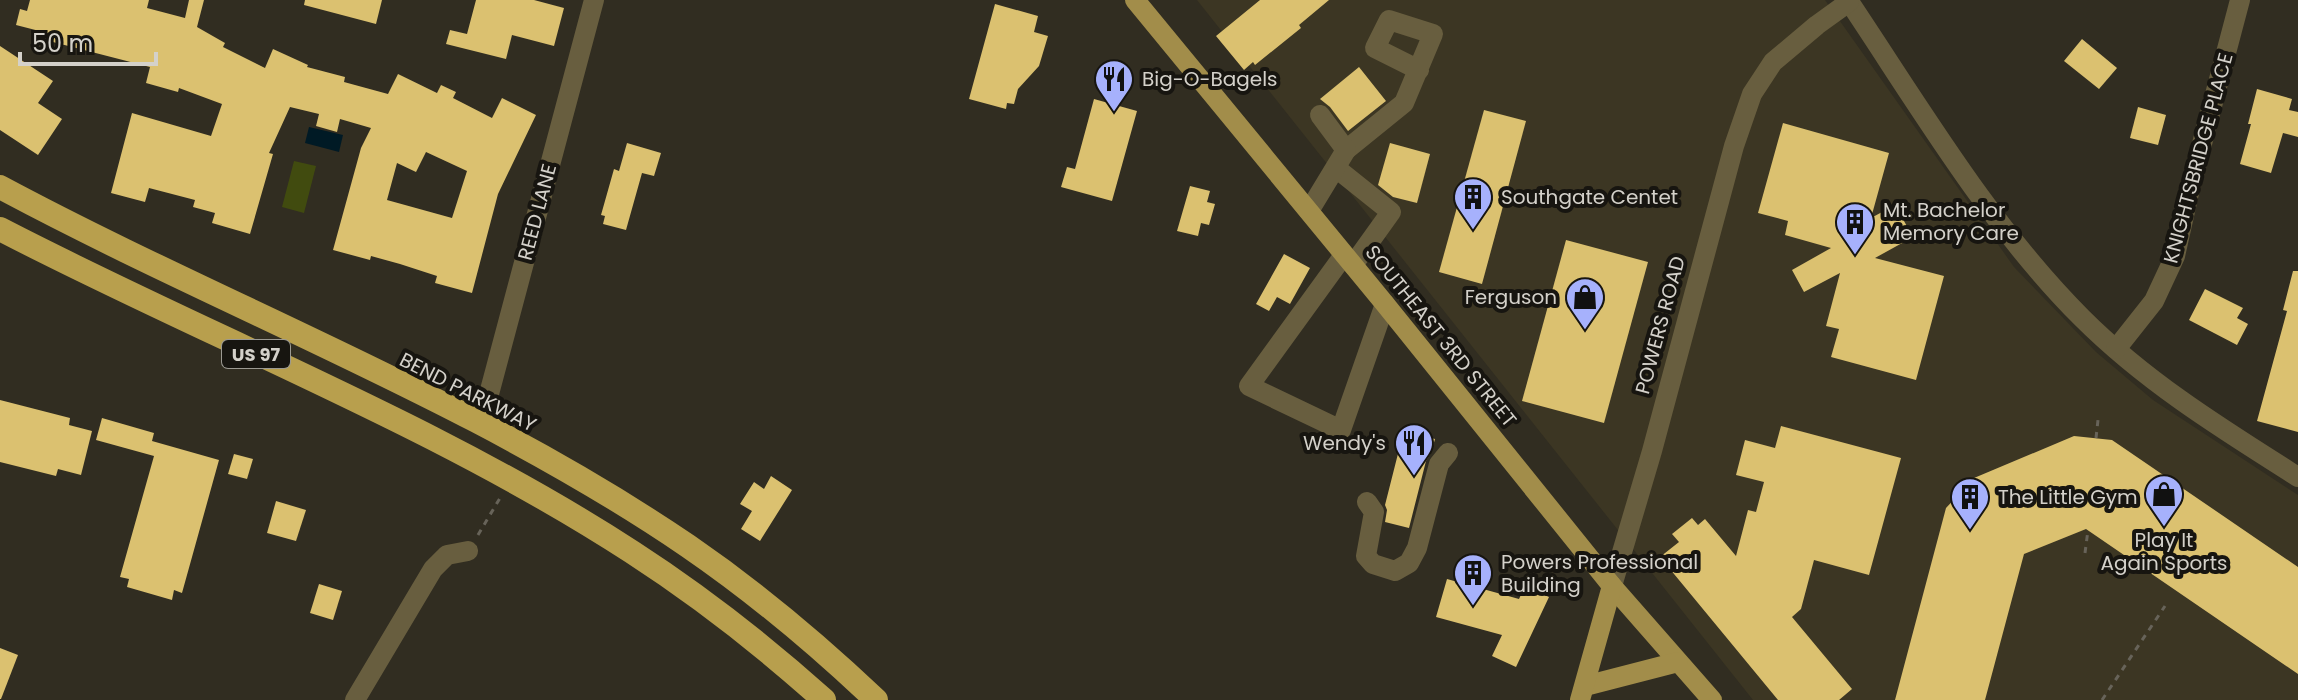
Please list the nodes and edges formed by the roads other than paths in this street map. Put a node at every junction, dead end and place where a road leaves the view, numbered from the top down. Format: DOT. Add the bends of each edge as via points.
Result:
graph roads {
  1 [pos="594,0"];
  2 [pos="1135,0"];
  3 [pos="2240,0"];
  4 [pos="1848,1"];
  5 [pos="1419,70"];
  6 [pos="1320,115"];
  7 [pos="1341,159"];
  8 [pos="0,187"];
  9 [pos="1309,211"];
  10 [pos="0,229"];
  11 [pos="1348,260"];
  12 [pos="1385,304"];
  13 [pos="2116,349"];
  14 [pos="481,424"];
  15 [pos="1448,453"];
  16 [pos="2298,477"];
  17 [pos="1367,502"];
  18 [pos="468,551"];
  19 [pos="1612,586"];
  20 [pos="1678,662"];
  21 [pos="1582,693"];
  22 [pos="355,700"];
  23 [pos="824,700"];
  24 [pos="876,700"];
  25 [pos="1712,700"];
  1 -- 14 [label="street, REED LANE"];
  2 -- 9 [label="main road, SOUTHEAST 3RD STREET"];
  3 -- 13 [label="street, KNIGHTSBRIDGE PLACE" via="2175,256 2154,301"];
  4 -- 13 [label="street" via="2010,238"];
  4 -- 19 [label="street, POWERS ROAD" via="1773,62 1752,94"];
  5 -- 5 [label="street" via="1433,34 1389,20 1375,48"];
  5 -- 7 [label="street" via="1404,103"];
  6 -- 7 [label="street"];
  7 -- 9 [label="street"];
  7 -- 11 [label="street" via="1391,212"];
  8 -- 14 [label="highway, BEND PARKWAY / US 97"];
  9 -- 11 [label="main road, SOUTHEAST 3RD STREET"];
  10 -- 23 [label="highway, US 97" via="440,443 566,512 705,602"];
  11 -- 12 [label="main road, SOUTHEAST 3RD STREET"];
  11 -- 12 [label="street" via="1249,386 1341,430"];
  12 -- 19 [label="main road, SOUTHEAST 3RD STREET"];
  13 -- 16 [label="street" via="2174,397"];
  14 -- 24 [label="highway, BEND PARKWAY / US 97" via="698,553 788,622"];
  15 -- 17 [label="street" via="1439,464 1417,548 1409,563 1395,571 1366,556 1374,512"];
  18 -- 22 [label="street" via="447,555 433,569"];
  19 -- 20 [label="main road, SOUTHEAST 3RD STREET"];
  19 -- 21 [label="main road, POWERS ROAD"];
  20 -- 21 [label="main road"];
  20 -- 25 [label="main road, SOUTHEAST 3RD STREET"];
}
